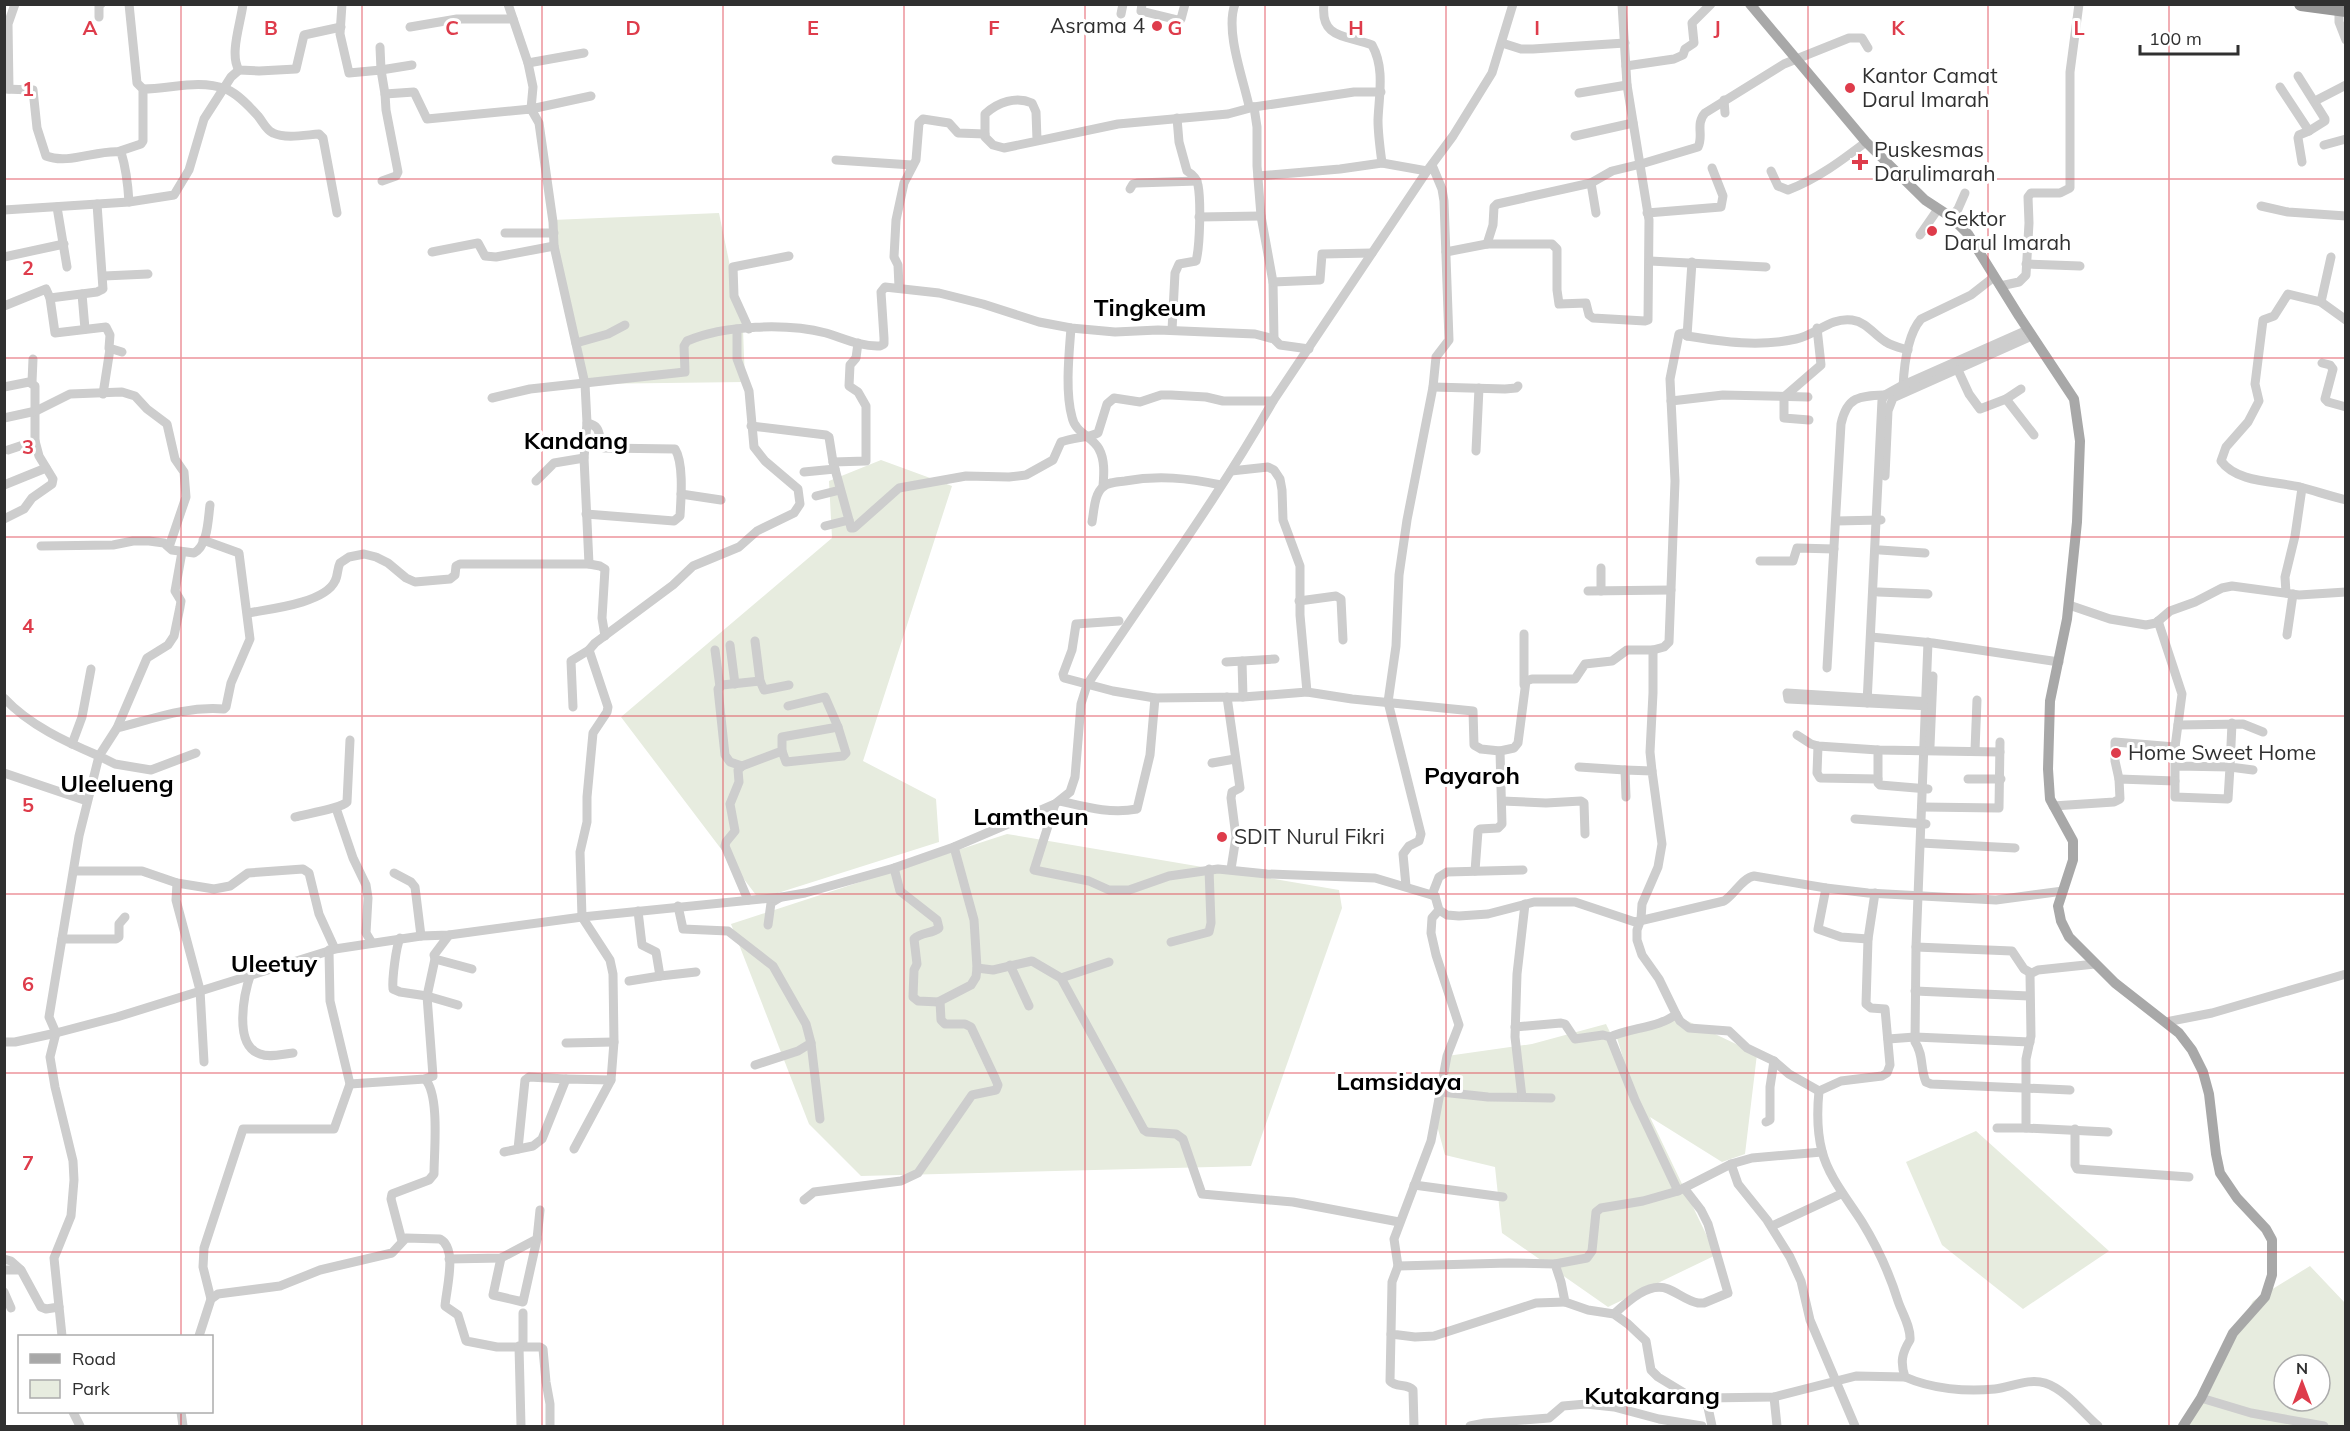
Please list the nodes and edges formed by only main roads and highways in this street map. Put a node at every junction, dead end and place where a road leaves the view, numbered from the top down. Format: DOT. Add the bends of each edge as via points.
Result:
graph roads {
  1 [pos="1750,4"];
  2 [pos="2301,4"];
  3 [pos="2341,8"];
  4 [pos="2183,1426"];
  1 -- 4 [label="main road" via="1866,142 1925,200 1968,234 2074,399 2079,488 2069,605 2050,701 2048,769 2050,799 2073,841 2073,860 2058,906 2061,921 2069,937 2095,964 2179,1033 2192,1050 2209,1094 2220,1173 2272,1240 2272,1275 2265,1297 2233,1333"];
  2 -- 3 [label="highway"];
}
